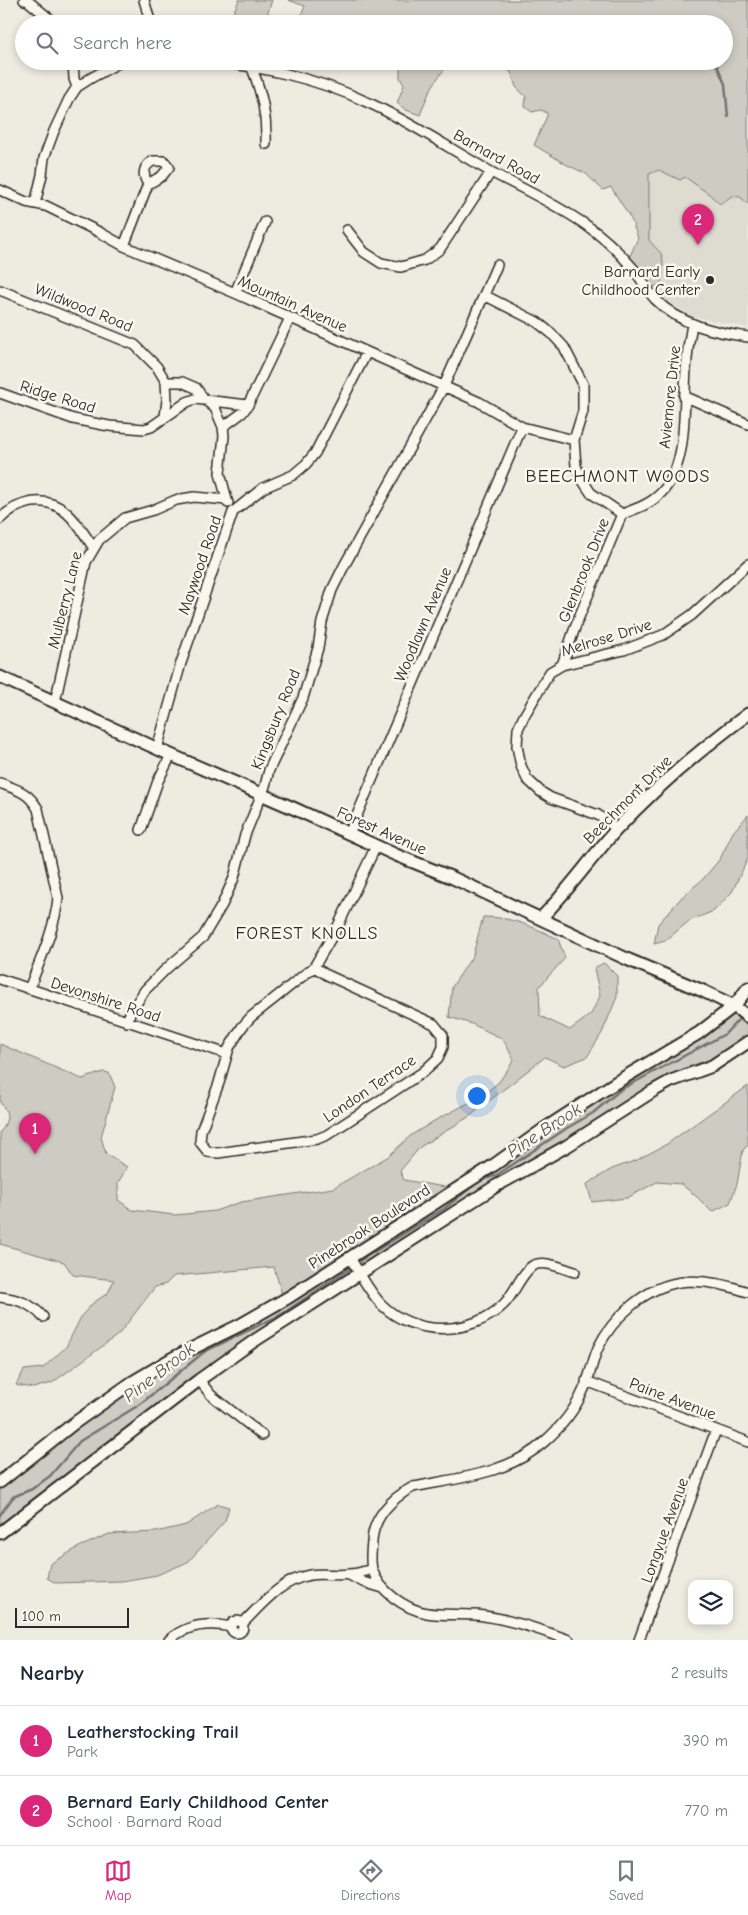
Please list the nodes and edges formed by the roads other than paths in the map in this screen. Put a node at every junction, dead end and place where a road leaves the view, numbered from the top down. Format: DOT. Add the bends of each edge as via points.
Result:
graph roads {
  1 [pos="24,0"];
  2 [pos="144,0"];
  3 [pos="46,15"];
  4 [pos="148,15"];
  5 [pos="73,70"];
  6 [pos="106,70"];
  7 [pos="253,70"];
  8 [pos="261,70"];
  9 [pos="77,88"];
  10 [pos="266,144"];
  11 [pos="491,172"];
  12 [pos="148,184"];
  13 [pos="0,190"];
  14 [pos="35,204"];
  15 [pos="265,222"];
  16 [pos="348,230"];
  17 [pos="124,246"];
  18 [pos="497,265"];
  19 [pos="0,290"];
  20 [pos="234,293"];
  21 [pos="484,294"];
  22 [pos="290,318"];
  23 [pos="692,324"];
  24 [pos="748,337"];
  25 [pos="367,352"];
  26 [pos="166,382"];
  27 [pos="444,386"];
  28 [pos="0,393"];
  29 [pos="684,396"];
  30 [pos="204,399"];
  31 [pos="248,405"];
  32 [pos="165,417"];
  33 [pos="748,424"];
  34 [pos="223,427"];
  35 [pos="522,427"];
  36 [pos="574,440"];
  37 [pos="227,500"];
  38 [pos="233,512"];
  39 [pos="622,514"];
  40 [pos="0,519"];
  41 [pos="93,548"];
  42 [pos="748,564"];
  43 [pos="562,665"];
  44 [pos="0,677"];
  45 [pos="55,702"];
  46 [pos="748,714"];
  47 [pos="157,749"];
  48 [pos="170,755"];
  49 [pos="0,783"];
  50 [pos="261,794"];
  51 [pos="617,829"];
  52 [pos="141,830"];
  53 [pos="349,834"];
  54 [pos="376,846"];
  55 [pos="541,918"];
  56 [pos="314,967"];
  57 [pos="0,979"];
  58 [pos="748,988"];
  59 [pos="29,989"];
  60 [pos="734,1006"];
  61 [pos="748,1018"];
  62 [pos="127,1022"];
  63 [pos="748,1042"];
  64 [pos="227,1054"];
  65 [pos="350,1258"];
  66 [pos="575,1272"];
  67 [pos="360,1273"];
  68 [pos="748,1292"];
  69 [pos="0,1297"];
  70 [pos="42,1317"];
  71 [pos="199,1380"];
  72 [pos="586,1381"];
  73 [pos="716,1430"];
  74 [pos="262,1435"];
  75 [pos="748,1442"];
  76 [pos="1,1480"];
  77 [pos="0,1533"];
  78 [pos="372,1569"];
  79 [pos="349,1575"];
  80 [pos="384,1588"];
  81 [pos="241,1632"];
  82 [pos="168,1639"];
  83 [pos="569,1640"];
  84 [pos="639,1640"];
  1 -- 3 [label="street"];
  2 -- 4 [label="street"];
  5 -- 9 [label="street"];
  6 -- 9 [label="street"];
  7 -- 10 [label="street" via="266,114"];
  8 -- 11 [label="street, Barnard Road" via="308,80 368,102"];
  9 -- 14 [label="street" via="44,158"];
  11 -- 16 [label="street" via="440,249 425,260 401,267 381,263 364,252"];
  11 -- 23 [label="street, Barnard Road" via="587,225 632,267 656,300"];
  12 -- 17 [label="street"];
  13 -- 14 [label="street, Mountain Avenue"];
  14 -- 17 [label="street, Mountain Avenue" via="46,206"];
  15 -- 20 [label="street"];
  17 -- 20 [label="street, Mountain Avenue"];
  18 -- 21 [label="street"];
  19 -- 26 [label="street, Wildwood Road" via="136,345"];
  20 -- 22 [label="street, Mountain Avenue"];
  21 -- 27 [label="street"];
  21 -- 36 [label="street" via="537,322 564,347 583,384 583,411"];
  22 -- 25 [label="street, Mountain Avenue"];
  22 -- 31 [label="street"];
  23 -- 24 [label="street, Barnard Road"];
  23 -- 29 [label="street, Aviemore Drive"];
  25 -- 27 [label="street, Mountain Avenue"];
  25 -- 38 [label="street, Maywood Road" via="315,454 293,475 263,488"];
  26 -- 30 [label="street" via="182,382 196,388"];
  26 -- 32 [label="street"];
  27 -- 35 [label="street, Mountain Avenue"];
  27 -- 50 [label="street, Kingsbury Road" via="332,590 303,698"];
  28 -- 32 [label="street, Ridge Road" via="72,419 109,426 144,429"];
  29 -- 33 [label="street"];
  29 -- 39 [label="street, Aviemore Drive" via="680,446 668,484 653,500"];
  30 -- 31 [label="street"];
  30 -- 32 [label="street, Ridge Road" via="187,402"];
  30 -- 34 [label="street" via="215,408"];
  31 -- 34 [label="street"];
  34 -- 37 [label="street" via="220,474"];
  35 -- 36 [label="street, Mountain Avenue"];
  35 -- 53 [label="street, Woodlawn Avenue"];
  36 -- 39 [label="street" via="576,466 586,487 599,500"];
  37 -- 38 [label="street"];
  37 -- 41 [label="street, Mulberry Lane" via="194,497 176,500 125,518"];
  38 -- 47 [label="street, Maywood Road" via="181,663"];
  39 -- 43 [label="street, Glenbrook Drive"];
  40 -- 41 [label="street" via="19,505 41,501 65,511"];
  41 -- 45 [label="street, Mulberry Lane" via="86,562"];
  42 -- 43 [label="street, Melrose Drive" via="692,615 663,635 624,650"];
  43 -- 51 [label="street, Melrose Drive" via="550,672 540,686 518,728 516,746 521,766 541,792 598,815"];
  44 -- 45 [label="street, Forest Avenue"];
  45 -- 47 [label="street, Forest Avenue"];
  46 -- 51 [label="street, Beechmont Drive" via="698,752"];
  47 -- 48 [label="street, Forest Avenue"];
  48 -- 50 [label="street, Forest Avenue"];
  48 -- 52 [label="street"];
  49 -- 59 [label="street, Devonshire Road" via="25,793 38,810 58,898 46,944"];
  50 -- 53 [label="street, Forest Avenue"];
  50 -- 62 [label="street, Kingsbury Road" via="222,905 203,937 145,990"];
  51 -- 55 [label="street, Beechmont Drive"];
  53 -- 54 [label="street, Forest Avenue"];
  54 -- 55 [label="street, Forest Avenue"];
  54 -- 56 [label="street" via="338,926"];
  55 -- 60 [label="street, Forest Avenue"];
  56 -- 64 [label="street" via="251,1017"];
  56 -- 64 [label="street, London Terrace" via="434,1024 443,1035 443,1047 438,1058 406,1083 317,1139 218,1153 205,1150 200,1142"];
  57 -- 59 [label="street"];
  58 -- 60 [label="street, Pinebrook Boulevard"];
  59 -- 62 [label="street, Devonshire Road"];
  60 -- 61 [label="street, Forest Avenue"];
  60 -- 65 [label="street, Pinebrook Boulevard" via="700,1034 621,1079"];
  62 -- 64 [label="street, Devonshire Road"];
  63 -- 67 [label="street" via="712,1066 662,1086"];
  65 -- 67 [label="street"];
  65 -- 76 [label="street, Pinebrook Boulevard" via="257,1315 131,1383"];
  66 -- 67 [label="street" via="544,1263 535,1264 496,1311 469,1325 455,1328 421,1327 394,1315"];
  67 -- 71 [label="street"];
  68 -- 72 [label="street" via="700,1281 684,1281 658,1288 634,1304 611,1327"];
  69 -- 70 [label="street" via="26,1303"];
  71 -- 74 [label="street" via="211,1395"];
  71 -- 77 [label="street"];
  72 -- 73 [label="street, Paine Avenue"];
  72 -- 78 [label="street" via="577,1401 557,1429 533,1451 493,1470 413,1487 402,1493 379,1517 372,1532"];
  73 -- 75 [label="street, Paine Avenue"];
  73 -- 84 [label="street, Longvue Avenue"];
  78 -- 79 [label="street"];
  78 -- 80 [label="street"];
  79 -- 80 [label="street"];
  79 -- 81 [label="street" via="309,1575 294,1581 272,1593"];
  80 -- 83 [label="street" via="416,1610 492,1617"];
  81 -- 82 [label="street" via="234,1632 231,1627 197,1625"];
}
